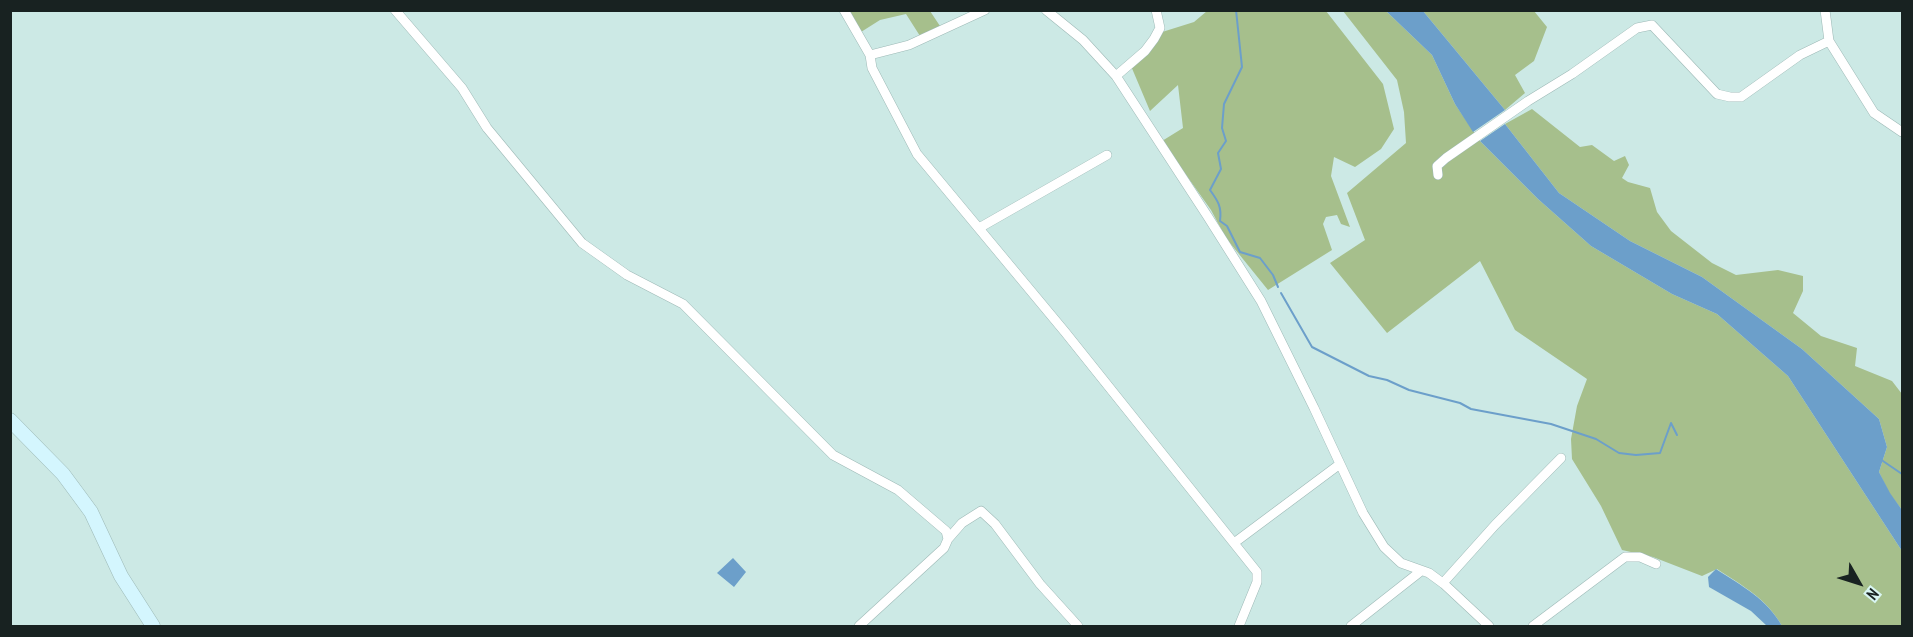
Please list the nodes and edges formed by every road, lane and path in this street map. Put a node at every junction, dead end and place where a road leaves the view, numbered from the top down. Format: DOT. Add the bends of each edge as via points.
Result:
graph roads {
  1 [pos="395,10"];
  2 [pos="844,10"];
  3 [pos="985,10"];
  4 [pos="1046,10"];
  5 [pos="1156,10"];
  6 [pos="1825,10"];
  7 [pos="1829,41"];
  8 [pos="870,55"];
  9 [pos="1116,76"];
  10 [pos="1902,132"];
  11 [pos="1107,155"];
  12 [pos="1438,175"];
  13 [pos="979,228"];
  14 [pos="10,420"];
  15 [pos="1561,458"];
  16 [pos="1340,464"];
  17 [pos="948,539"];
  18 [pos="1234,543"];
  19 [pos="1656,564"];
  20 [pos="1422,571"];
  21 [pos="1443,583"];
  22 [pos="153,627"];
  23 [pos="859,627"];
  24 [pos="1078,627"];
  25 [pos="1239,627"];
  26 [pos="1351,627"];
  27 [pos="1489,627"];
  28 [pos="1533,627"];
  1 -- 17 [label="street" via="462,88 487,128 582,243 627,275 683,304 833,455 898,490 946,531"];
  2 -- 8 [label="street"];
  3 -- 8 [label="street" via="909,45"];
  4 -- 9 [label="street" via="1083,40"];
  5 -- 9 [label="street" via="1160,28 1154,39"];
  6 -- 7 [label="street"];
  7 -- 10 [label="street" via="1874,113"];
  7 -- 12 [label="street" via="1800,55 1741,97 1730,97 1718,94 1652,25 1637,28 1446,158 1437,166"];
  8 -- 13 [label="street" via="872,68 917,153"];
  9 -- 16 [label="street" via="1261,301"];
  11 -- 13 [label="street"];
  13 -- 18 [label="street"];
  14 -- 22 [label="main road" via="63,474 91,512 121,576"];
  15 -- 21 [label="street"];
  16 -- 18 [label="street"];
  16 -- 20 [label="street" via="1384,547 1401,563"];
  17 -- 23 [label="street" via="944,548"];
  17 -- 24 [label="street" via="962,523 981,511"];
  18 -- 25 [label="street" via="1257,572 1257,582"];
  19 -- 28 [label="street" via="1640,557 1625,557"];
  20 -- 21 [label="street"];
  20 -- 26 [label="street"];
  21 -- 27 [label="street"];
}
